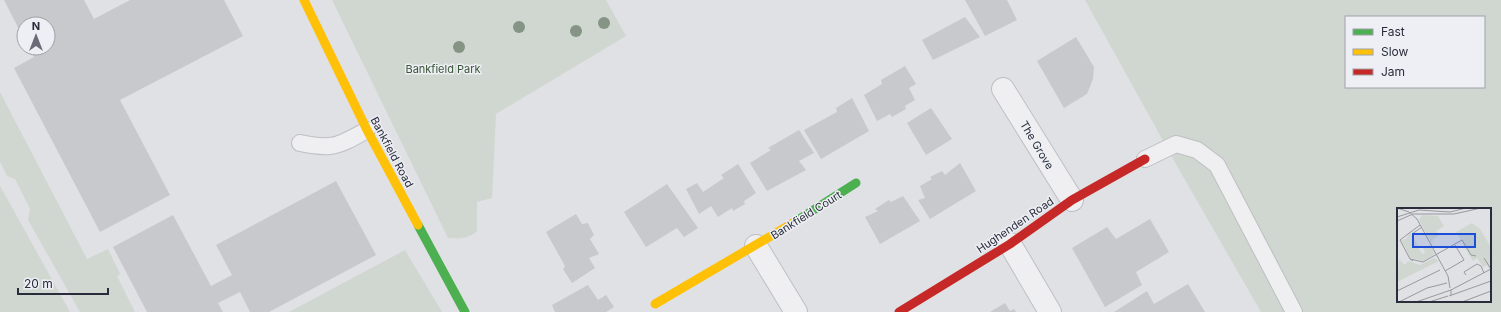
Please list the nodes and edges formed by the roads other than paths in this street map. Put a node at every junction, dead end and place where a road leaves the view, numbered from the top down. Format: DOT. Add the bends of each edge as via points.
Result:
graph roads {
  1 [pos="304,0"];
  2 [pos="1003,89"];
  3 [pos="367,130"];
  4 [pos="300,143"];
  5 [pos="1145,159"];
  6 [pos="856,183"];
  7 [pos="1072,200"];
  8 [pos="1010,244"];
  9 [pos="756,246"];
  10 [pos="655,304"];
  11 [pos="465,312"];
  12 [pos="796,312"];
  13 [pos="899,312"];
  14 [pos="1050,312"];
  15 [pos="1294,312"];
  1 -- 3 [label="street, Bankfield Road"];
  2 -- 7 [label="street, The Grove"];
  3 -- 4 [label="lane" via="339,146 322,148"];
  3 -- 11 [label="street, Bankfield Road"];
  5 -- 7 [label="street, Hughenden Road"];
  5 -- 15 [label="lane" via="1176,144 1197,150 1217,165"];
  6 -- 9 [label="street, Bankfield Court"];
  7 -- 8 [label="street, Hughenden Road"];
  8 -- 13 [label="street, Hughenden Road"];
  8 -- 14 [label="street"];
  9 -- 10 [label="street, Bankfield Court"];
  9 -- 12 [label="street"];
}
